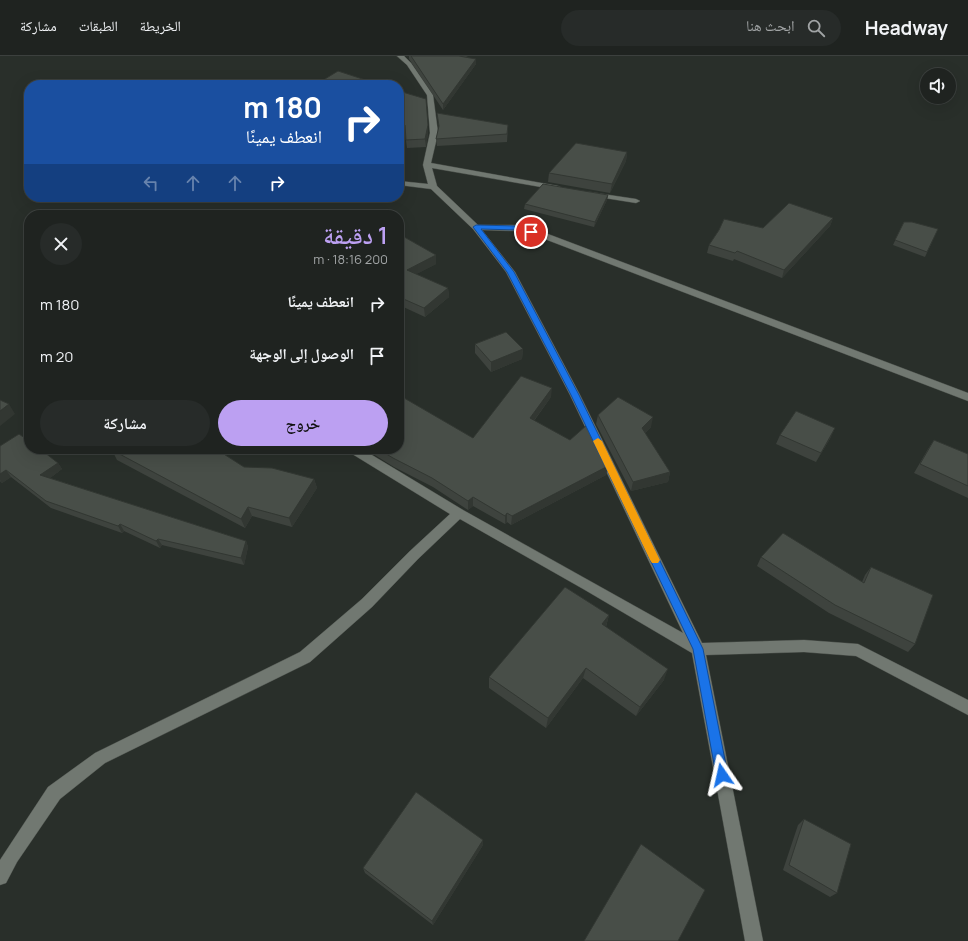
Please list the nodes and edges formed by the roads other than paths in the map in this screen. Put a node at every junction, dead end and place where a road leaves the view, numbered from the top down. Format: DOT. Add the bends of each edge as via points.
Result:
graph roads {
  1 [pos="400,56"];
  2 [pos="427,165"];
  3 [pos="404,184"];
  4 [pos="433,187"];
  5 [pos="566,190"];
  6 [pos="582,192"];
  7 [pos="636,202"];
  8 [pos="476,227"];
  9 [pos="968,397"];
  10 [pos="361,454"];
  11 [pos="459,513"];
  12 [pos="698,649"];
  13 [pos="968,708"];
  14 [pos="0,877"];
  15 [pos="754,941"];
  1 -- 2 [label="street" via="409,64 430,95 434,133"];
  2 -- 4 [label="street"];
  2 -- 5 [label="street"];
  3 -- 4 [label="street"];
  4 -- 8 [label="street"];
  6 -- 7 [label="street"];
  8 -- 9 [label="street" via="517,228 545,236"];
  8 -- 12 [label="street" via="510,272 572,388"];
  10 -- 11 [label="street"];
  11 -- 12 [label="street"];
  11 -- 14 [label="street" via="367,603 305,657 100,758 54,793 11,856"];
  12 -- 13 [label="street" via="804,646 858,650"];
  12 -- 15 [label="street"];
}
